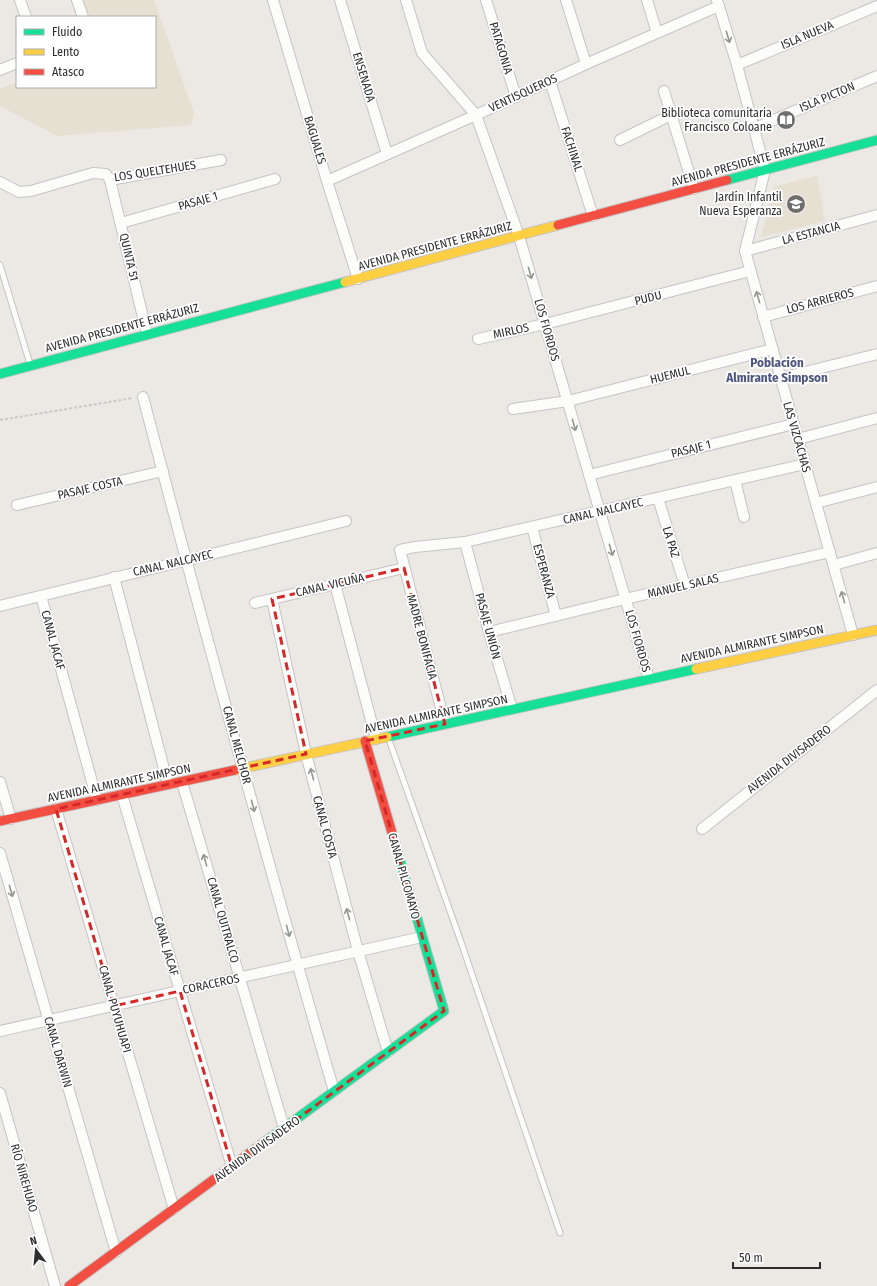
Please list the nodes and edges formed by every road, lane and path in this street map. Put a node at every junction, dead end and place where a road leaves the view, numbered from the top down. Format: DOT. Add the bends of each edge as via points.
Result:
graph roads {
  1 [pos="20,0"];
  2 [pos="77,0"];
  3 [pos="273,0"];
  4 [pos="340,0"];
  5 [pos="406,0"];
  6 [pos="486,0"];
  7 [pos="566,0"];
  8 [pos="647,0"];
  9 [pos="718,2"];
  10 [pos="877,6"];
  11 [pos="26,16"];
  12 [pos="84,16"];
  13 [pos="657,33"];
  14 [pos="16,63"];
  15 [pos="586,64"];
  16 [pos="737,65"];
  17 [pos="0,70"];
  18 [pos="877,76"];
  19 [pos="550,81"];
  20 [pos="664,91"];
  21 [pos="516,97"];
  22 [pos="476,115"];
  23 [pos="671,115"];
  24 [pos="755,128"];
  25 [pos="620,140"];
  26 [pos="877,140"];
  27 [pos="387,154"];
  28 [pos="220,160"];
  29 [pos="766,170"];
  30 [pos="274,179"];
  31 [pos="110,180"];
  32 [pos="327,181"];
  33 [pos="0,182"];
  34 [pos="694,189"];
  35 [pos="877,215"];
  36 [pos="593,216"];
  37 [pos="121,223"];
  38 [pos="519,236"];
  39 [pos="745,251"];
  40 [pos="0,265"];
  41 [pos="750,271"];
  42 [pos="358,279"];
  43 [pos="877,286"];
  44 [pos="763,317"];
  45 [pos="545,324"];
  46 [pos="147,334"];
  47 [pos="478,339"];
  48 [pos="772,349"];
  49 [pos="877,354"];
  50 [pos="31,365"];
  51 [pos="0,374"];
  52 [pos="781,378"];
  53 [pos="143,396"];
  54 [pos="568,401"];
  55 [pos="513,408"];
  56 [pos="877,418"];
  57 [pos="0,420"];
  58 [pos="794,424"];
  59 [pos="798,439"];
  60 [pos="805,464"];
  61 [pos="163,471"];
  62 [pos="589,475"];
  63 [pos="735,480"];
  64 [pos="877,487"];
  65 [pos="658,498"];
  66 [pos="816,503"];
  67 [pos="17,505"];
  68 [pos="600,511"];
  69 [pos="744,517"];
  70 [pos="346,521"];
  71 [pos="532,527"];
  72 [pos="465,542"];
  73 [pos="400,550"];
  74 [pos="830,552"];
  75 [pos="877,552"];
  76 [pos="186,560"];
  77 [pos="834,565"];
  78 [pos="404,568"];
  79 [pos="114,577"];
  80 [pos="335,584"];
  81 [pos="684,586"];
  82 [pos="41,596"];
  83 [pos="272,599"];
  84 [pos="625,599"];
  85 [pos="255,603"];
  86 [pos="0,606"];
  87 [pos="556,616"];
  88 [pos="877,630"];
  89 [pos="489,632"];
  90 [pos="853,635"];
  91 [pos="649,679"];
  92 [pos="877,690"];
  93 [pos="512,709"];
  94 [pos="445,724"];
  95 [pos="388,736"];
  96 [pos="376,739"];
  97 [pos="365,741"];
  98 [pos="306,754"];
  99 [pos="243,768"];
  100 [pos="0,782"];
  101 [pos="182,782"];
  102 [pos="168,784"];
  103 [pos="122,795"];
  104 [pos="97,800"];
  105 [pos="56,809"];
  106 [pos="11,819"];
  107 [pos="0,821"];
  108 [pos="702,829"];
  109 [pos="0,853"];
  110 [pos="422,937"];
  111 [pos="358,951"];
  112 [pos="297,965"];
  113 [pos="239,978"];
  114 [pos="180,991"];
  115 [pos="114,1006"];
  116 [pos="444,1011"];
  117 [pos="48,1020"];
  118 [pos="0,1030"];
  119 [pos="388,1052"];
  120 [pos="334,1091"];
  121 [pos="0,1093"];
  122 [pos="284,1128"];
  123 [pos="232,1167"];
  124 [pos="174,1209"];
  125 [pos="560,1233"];
  126 [pos="116,1252"];
  127 [pos="55,1286"];
  128 [pos="69,1286"];
  1 -- 11 [label="street"];
  2 -- 12 [label="street"];
  3 -- 32 [label="street, BAGUALES"];
  4 -- 27 [label="street, ENSENADA"];
  5 -- 22 [label="street, LOS FIORDOS" via="422,53"];
  6 -- 21 [label="street, PATAGONIA"];
  7 -- 15 [label="street"];
  8 -- 13 [label="street"];
  9 -- 13 [label="street, VENTISQUEROS"];
  9 -- 16 [label="street, one-way"];
  10 -- 16 [label="street, ISLA NUEVA"];
  13 -- 15 [label="street, VENTISQUEROS"];
  14 -- 17 [label="street"];
  15 -- 19 [label="street, VENTISQUEROS"];
  16 -- 24 [label="street"];
  18 -- 24 [label="street, ISLA PICTON"];
  19 -- 21 [label="street, VENTISQUEROS"];
  19 -- 36 [label="street, FACHINAL"];
  20 -- 23 [label="street"];
  21 -- 22 [label="street, VENTISQUEROS"];
  22 -- 27 [label="street, VENTISQUEROS"];
  22 -- 38 [label="street, LOS FIORDOS"];
  23 -- 25 [label="street"];
  23 -- 34 [label="street"];
  24 -- 29 [label="street"];
  26 -- 29 [label="street, AVENIDA PRESIDENTE ERRÁZURIZ"];
  27 -- 32 [label="street, VENTISQUEROS"];
  28 -- 31 [label="street, LOS QUELTEHUES"];
  29 -- 34 [label="street, AVENIDA PRESIDENTE ERRÁZURIZ"];
  29 -- 39 [label="street, LAS VIZCACHAS"];
  30 -- 37 [label="street, PASAJE 1"];
  31 -- 33 [label="street, LOS QUELTEHUES" via="106,174 93,173 19,192"];
  31 -- 37 [label="street, QUINTA 51"];
  32 -- 42 [label="street, BAGUALES"];
  34 -- 36 [label="street, AVENIDA PRESIDENTE ERRÁZURIZ"];
  35 -- 39 [label="street, LA ESTANCIA"];
  36 -- 38 [label="street, AVENIDA PRESIDENTE ERRÁZURIZ"];
  37 -- 46 [label="street, QUINTA 51"];
  38 -- 42 [label="street, AVENIDA PRESIDENTE ERRÁZURIZ"];
  38 -- 45 [label="street, LOS FIORDOS, one-way"];
  39 -- 41 [label="street, LAS VIZCACHAS"];
  40 -- 50 [label="lane"];
  44 -- 41 [label="street, LAS VIZCACHAS, one-way"];
  41 -- 45 [label="street, PUDU"];
  42 -- 46 [label="street, AVENIDA PRESIDENTE ERRÁZURIZ"];
  43 -- 44 [label="street, LOS ARRIEROS"];
  44 -- 48 [label="street, LAS VIZCACHAS"];
  45 -- 47 [label="street, MIRLOS"];
  45 -- 54 [label="street, LOS FIORDOS"];
  46 -- 50 [label="street, AVENIDA PRESIDENTE ERRÁZURIZ"];
  48 -- 52 [label="street, LAS VIZCACHAS"];
  48 -- 54 [label="street, HUEMUL"];
  49 -- 52 [label="street"];
  50 -- 51 [label="street, AVENIDA PRESIDENTE ERRÁZURIZ"];
  52 -- 58 [label="street, LAS VIZCACHAS"];
  53 -- 57 [label="path"];
  53 -- 61 [label="street, CANAL MELCHOR"];
  54 -- 55 [label="street, HUEMUL"];
  54 -- 62 [label="street, LOS FIORDOS, one-way"];
  56 -- 59 [label="street"];
  58 -- 59 [label="street, LAS VIZCACHAS"];
  58 -- 62 [label="street, PASAJE 1"];
  59 -- 60 [label="street, LAS VIZCACHAS"];
  60 -- 63 [label="street, CANAL NALCAYEC"];
  60 -- 66 [label="street, LAS VIZCACHAS"];
  61 -- 67 [label="street, PASAJE COSTA"];
  61 -- 76 [label="street, CANAL MELCHOR"];
  62 -- 68 [label="street, LOS FIORDOS"];
  63 -- 65 [label="street, CANAL NALCAYEC"];
  63 -- 69 [label="street"];
  64 -- 66 [label="street"];
  65 -- 68 [label="street, CANAL NALCAYEC"];
  65 -- 81 [label="street, LA PAZ"];
  66 -- 74 [label="street, LAS VIZCACHAS"];
  68 -- 71 [label="street, CANAL NALCAYEC"];
  68 -- 84 [label="street, LOS FIORDOS, one-way"];
  70 -- 76 [label="street, CANAL NALCAYEC"];
  71 -- 72 [label="street, CANAL NALCAYEC"];
  71 -- 87 [label="street, ESPERANZA"];
  72 -- 73 [label="street, CANAL NALCAYEC"];
  72 -- 89 [label="street, PASAJE UNIÓN"];
  73 -- 78 [label="street, MADRE BONIFACIA"];
  74 -- 77 [label="street, LAS VIZCACHAS"];
  74 -- 81 [label="street, MANUEL SALAS"];
  75 -- 77 [label="street"];
  76 -- 79 [label="street, CANAL NALCAYEC"];
  76 -- 99 [label="street, CANAL MELCHOR"];
  90 -- 77 [label="street, LAS VIZCACHAS, one-way"];
  78 -- 80 [label="street, CANAL VICUÑA"];
  78 -- 94 [label="street, MADRE BONIFACIA"];
  79 -- 82 [label="street, CANAL NALCAYEC"];
  79 -- 102 [label="street"];
  80 -- 83 [label="street, CANAL VICUÑA"];
  80 -- 96 [label="street"];
  81 -- 84 [label="street, MANUEL SALAS"];
  82 -- 86 [label="street, CANAL NALCAYEC"];
  82 -- 104 [label="street, CANAL JACAF"];
  83 -- 85 [label="street, CANAL VICUÑA"];
  83 -- 98 [label="street, CANAL COSTA"];
  84 -- 87 [label="street, MANUEL SALAS"];
  84 -- 91 [label="street, LOS FIORDOS"];
  87 -- 89 [label="street, MANUEL SALAS"];
  88 -- 90 [label="street, AVENIDA ALMIRANTE SIMPSON"];
  89 -- 93 [label="street, PASAJE UNIÓN"];
  90 -- 91 [label="street, AVENIDA ALMIRANTE SIMPSON"];
  91 -- 93 [label="street, AVENIDA ALMIRANTE SIMPSON"];
  92 -- 108 [label="street, AVENIDA DIVISADERO"];
  93 -- 94 [label="street, AVENIDA ALMIRANTE SIMPSON"];
  94 -- 95 [label="street, AVENIDA ALMIRANTE SIMPSON"];
  95 -- 96 [label="street, AVENIDA ALMIRANTE SIMPSON"];
  95 -- 125 [label="lane" via="464,949"];
  96 -- 97 [label="street, AVENIDA ALMIRANTE SIMPSON"];
  97 -- 98 [label="street, AVENIDA ALMIRANTE SIMPSON"];
  97 -- 110 [label="street, CANAL PILCOMAYO"];
  98 -- 99 [label="street, AVENIDA ALMIRANTE SIMPSON"];
  111 -- 98 [label="street, CANAL COSTA, one-way"];
  99 -- 101 [label="street, AVENIDA ALMIRANTE SIMPSON"];
  99 -- 112 [label="street, CANAL MELCHOR, one-way"];
  100 -- 106 [label="street"];
  101 -- 102 [label="street, AVENIDA ALMIRANTE SIMPSON"];
  113 -- 101 [label="street, CANAL QUITRALCO, one-way"];
  102 -- 103 [label="street, AVENIDA ALMIRANTE SIMPSON"];
  103 -- 104 [label="street, AVENIDA ALMIRANTE SIMPSON"];
  103 -- 114 [label="street, CANAL JACAF"];
  104 -- 105 [label="street, AVENIDA ALMIRANTE SIMPSON"];
  105 -- 106 [label="street, AVENIDA ALMIRANTE SIMPSON"];
  105 -- 115 [label="street, CANAL PUYUHUAPI"];
  106 -- 107 [label="street, AVENIDA ALMIRANTE SIMPSON"];
  109 -- 117 [label="street, CANAL DARWIN, one-way"];
  110 -- 111 [label="street, CORACEROS"];
  110 -- 116 [label="street, CANAL PILCOMAYO"];
  111 -- 112 [label="street, CORACEROS"];
  111 -- 119 [label="street, CANAL COSTA"];
  112 -- 113 [label="street, CORACEROS"];
  112 -- 120 [label="street, CANAL MELCHOR"];
  113 -- 114 [label="street, CORACEROS"];
  113 -- 122 [label="street, CANAL QUITRALCO"];
  114 -- 115 [label="street, CORACEROS"];
  114 -- 123 [label="street, CANAL JACAF"];
  115 -- 117 [label="street, CORACEROS"];
  115 -- 124 [label="street, CANAL PUYUHUAPI"];
  116 -- 119 [label="street, AVENIDA DIVISADERO"];
  117 -- 118 [label="street, CORACEROS"];
  117 -- 126 [label="street, CANAL DARWIN"];
  119 -- 120 [label="street, AVENIDA DIVISADERO"];
  120 -- 122 [label="street, AVENIDA DIVISADERO"];
  121 -- 127 [label="street, RÍO ÑIREHUAO"];
  122 -- 123 [label="street, AVENIDA DIVISADERO"];
  123 -- 124 [label="street, AVENIDA DIVISADERO"];
  124 -- 126 [label="street, AVENIDA DIVISADERO"];
  126 -- 128 [label="street, AVENIDA DIVISADERO"];
}
